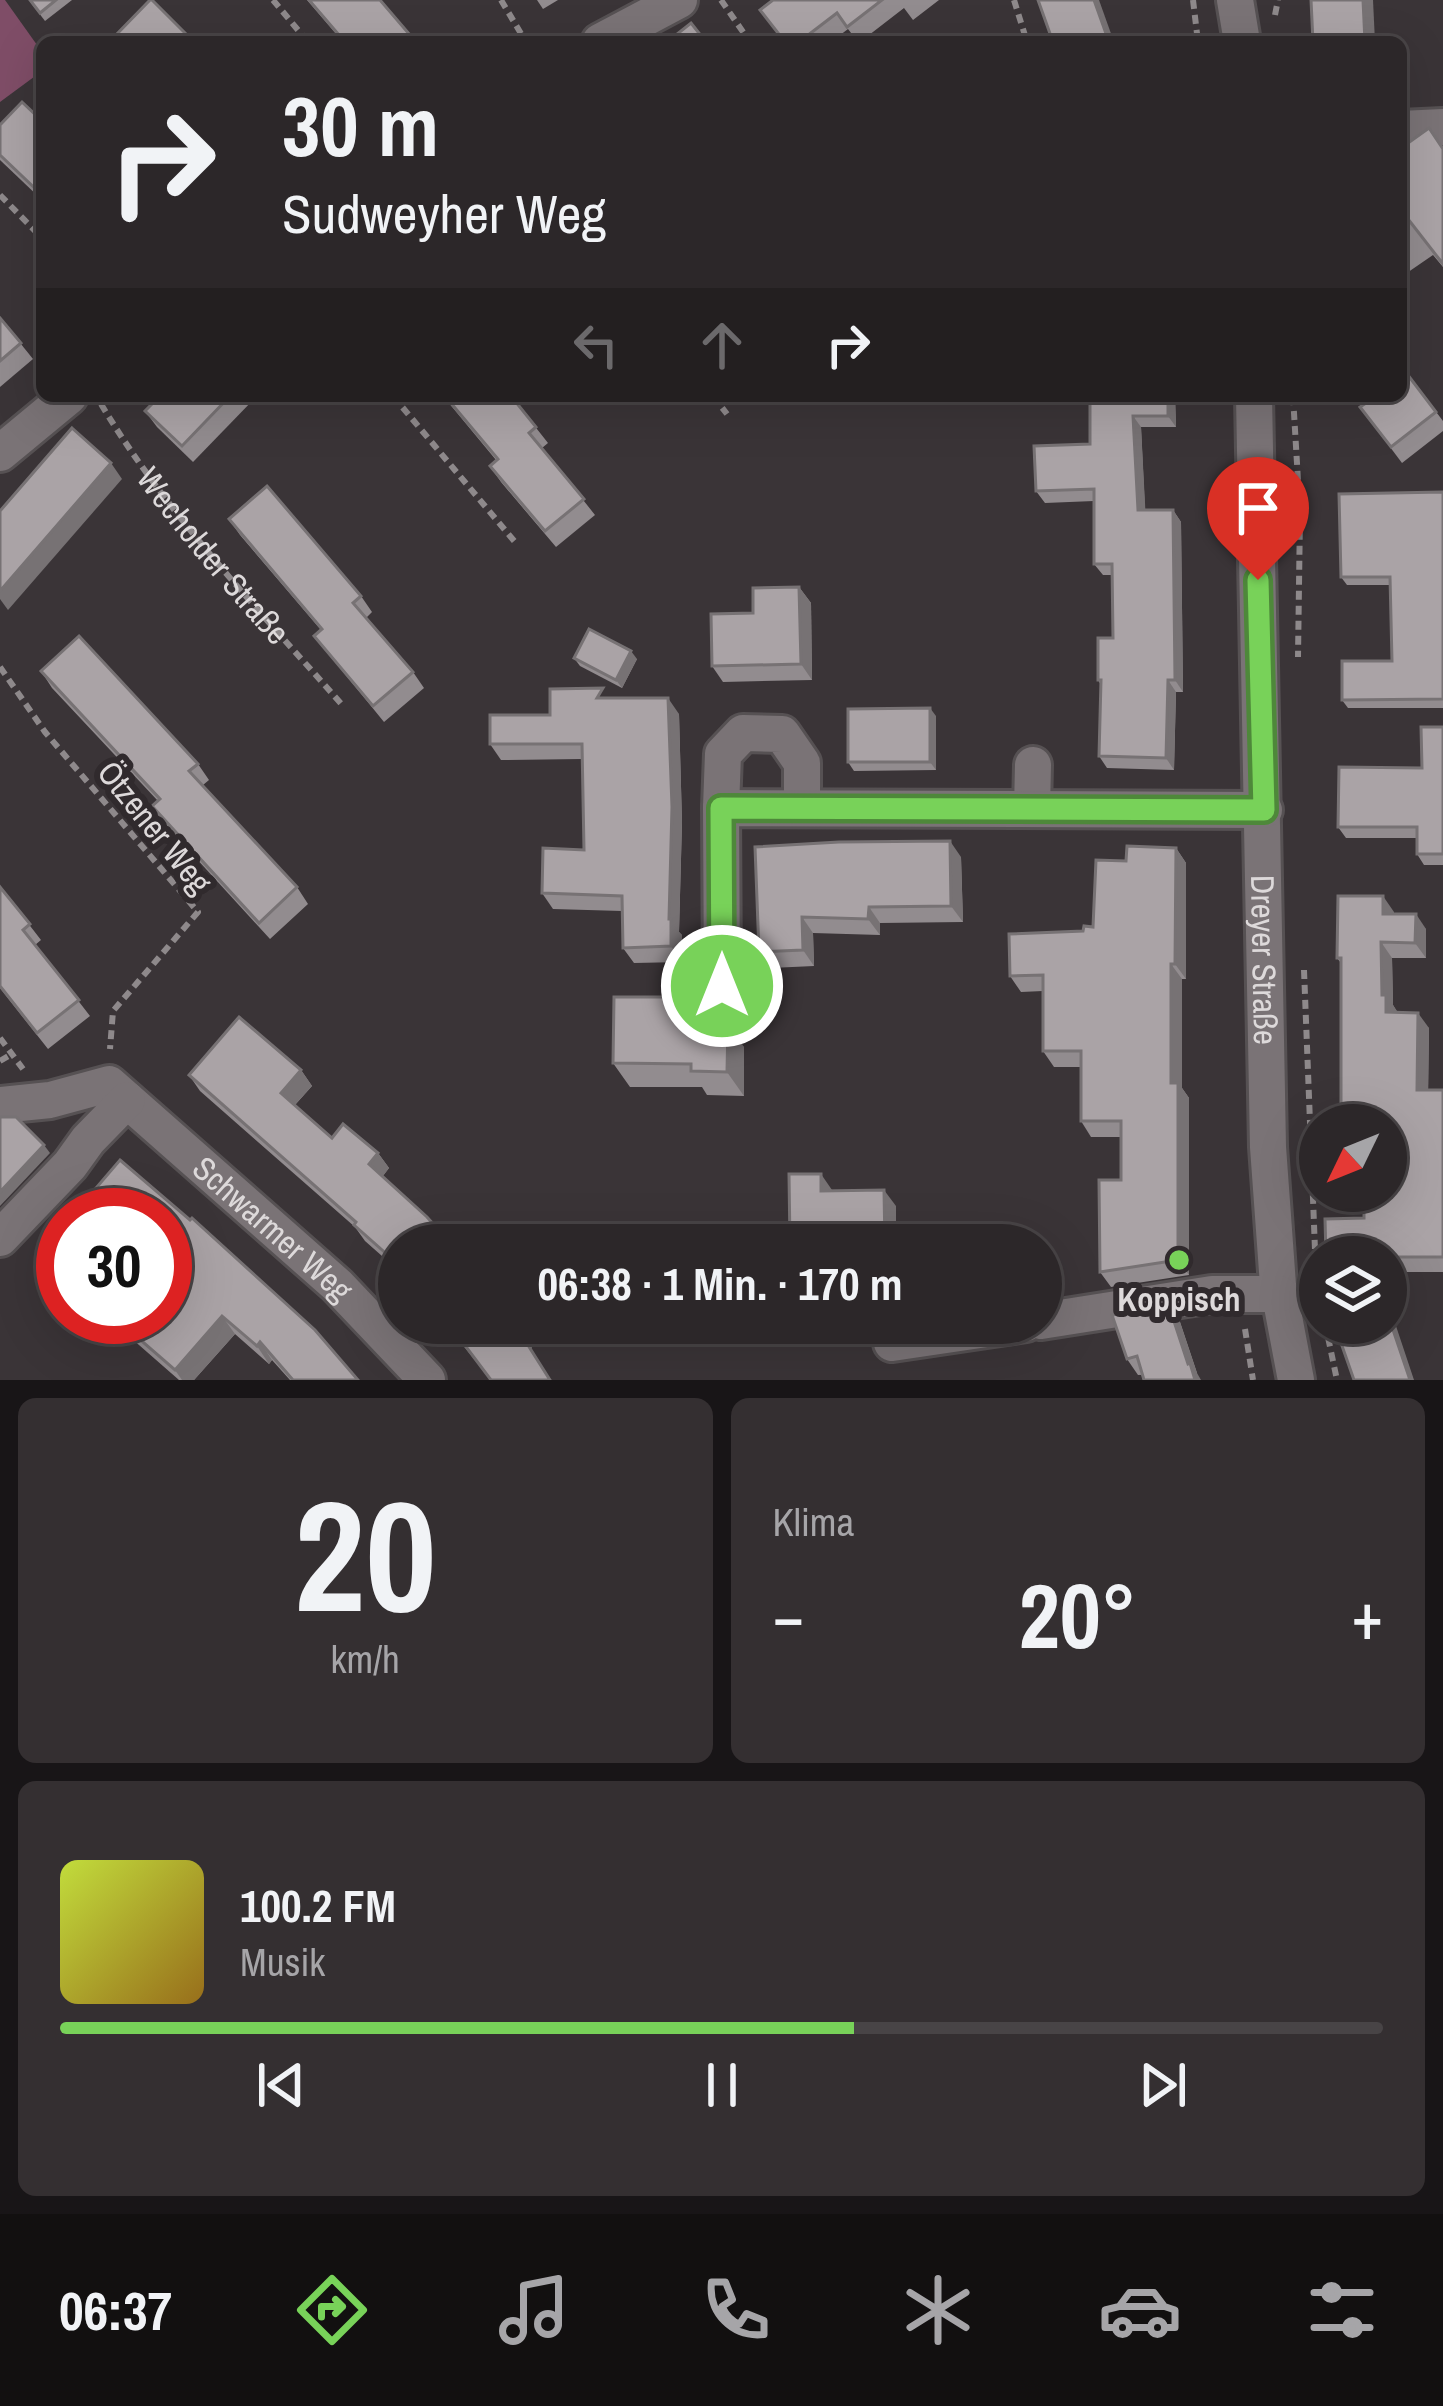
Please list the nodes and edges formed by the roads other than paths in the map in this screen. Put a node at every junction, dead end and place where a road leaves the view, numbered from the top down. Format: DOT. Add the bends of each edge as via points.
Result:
graph roads {
  1 [pos="679,0"];
  2 [pos="1235,0"];
  3 [pos="611,36"];
  4 [pos="1241,36"];
  5 [pos="1443,127"];
  6 [pos="1407,129"];
  7 [pos="62,402"];
  8 [pos="1254,402"];
  9 [pos="0,454"];
  10 [pos="1033,765"];
  11 [pos="721,808"];
  12 [pos="802,808"];
  13 [pos="1033,809"];
  14 [pos="1264,810"];
  15 [pos="722,986"];
  16 [pos="118,1092"];
  17 [pos="0,1105"];
  18 [pos="0,1238"];
  19 [pos="1280,1294"];
  20 [pos="1062,1318"];
  21 [pos="427,1380"];
  22 [pos="1295,1380"];
  1 -- 3 [label="street"];
  2 -- 4 [label="street"];
  5 -- 6 [label="street"];
  7 -- 9 [label="street"];
  8 -- 14 [label="street, Dreyer Straße"];
  10 -- 13 [label="street"];
  11 -- 12 [label="street"];
  11 -- 12 [label="street" via="723,754 743,733 782,734 802,763"];
  11 -- 15 [label="street"];
  12 -- 13 [label="street"];
  13 -- 14 [label="street"];
  14 -- 19 [label="street, Dreyer Straße" via="1268,1148"];
  16 -- 17 [label="street"];
  16 -- 18 [label="street" via="70,1165"];
  16 -- 21 [label="street, Schwarmer Weg" via="337,1285"];
  19 -- 20 [label="street" via="1212,1294"];
  19 -- 22 [label="street, Dreyer Straße"];
}
